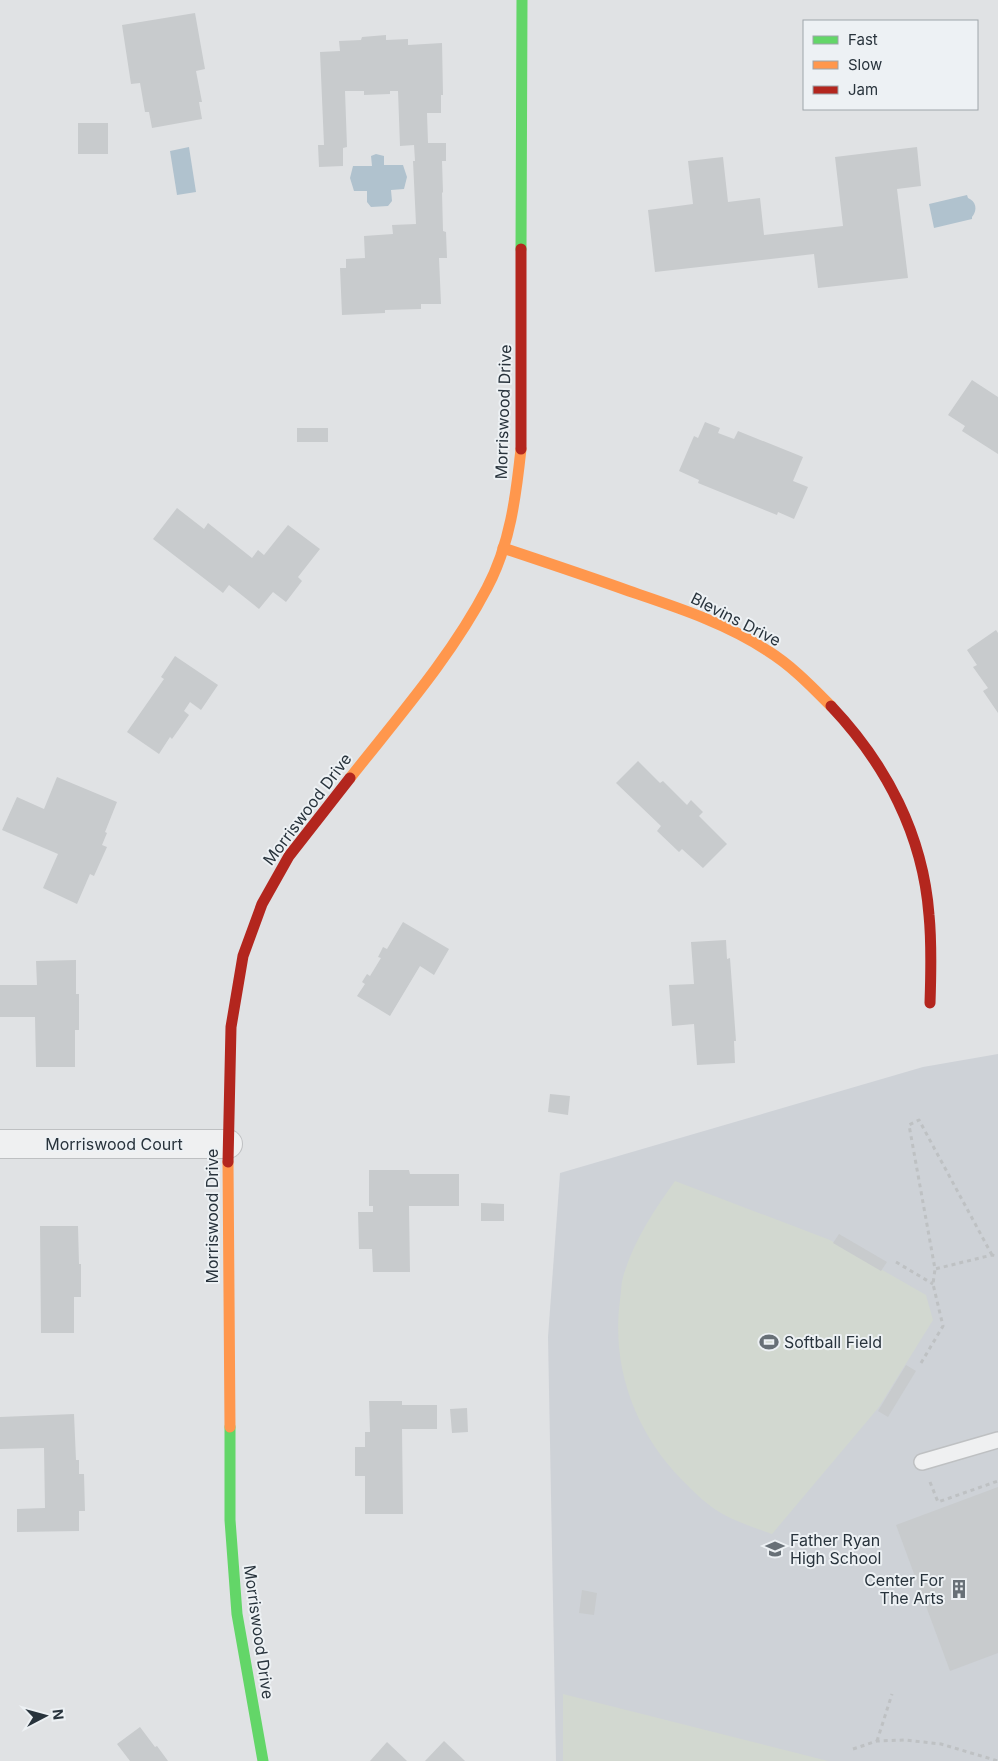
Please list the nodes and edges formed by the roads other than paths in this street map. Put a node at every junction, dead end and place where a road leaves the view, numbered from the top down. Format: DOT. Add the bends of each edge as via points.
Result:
graph roads {
  1 [pos="522,0"];
  2 [pos="503,548"];
  3 [pos="930,1003"];
  4 [pos="0,1144"];
  5 [pos="228,1144"];
  6 [pos="998,1440"];
  7 [pos="922,1462"];
  8 [pos="263,1761"];
  1 -- 2 [label="street, Morriswood Drive" via="521,446 516,492"];
  2 -- 3 [label="street, Blevins Drive" via="683,609 735,633 761,646 792,668 843,715 890,782 914,837 928,902 932,946"];
  2 -- 5 [label="street, Morriswood Drive" via="488,587 458,636 289,856 262,904 243,956 231,1026"];
  4 -- 5 [label="street, Morriswood Court"];
  5 -- 8 [label="street, Morriswood Drive" via="231,1546 237,1614"];
  6 -- 7 [label="lane"];
}
